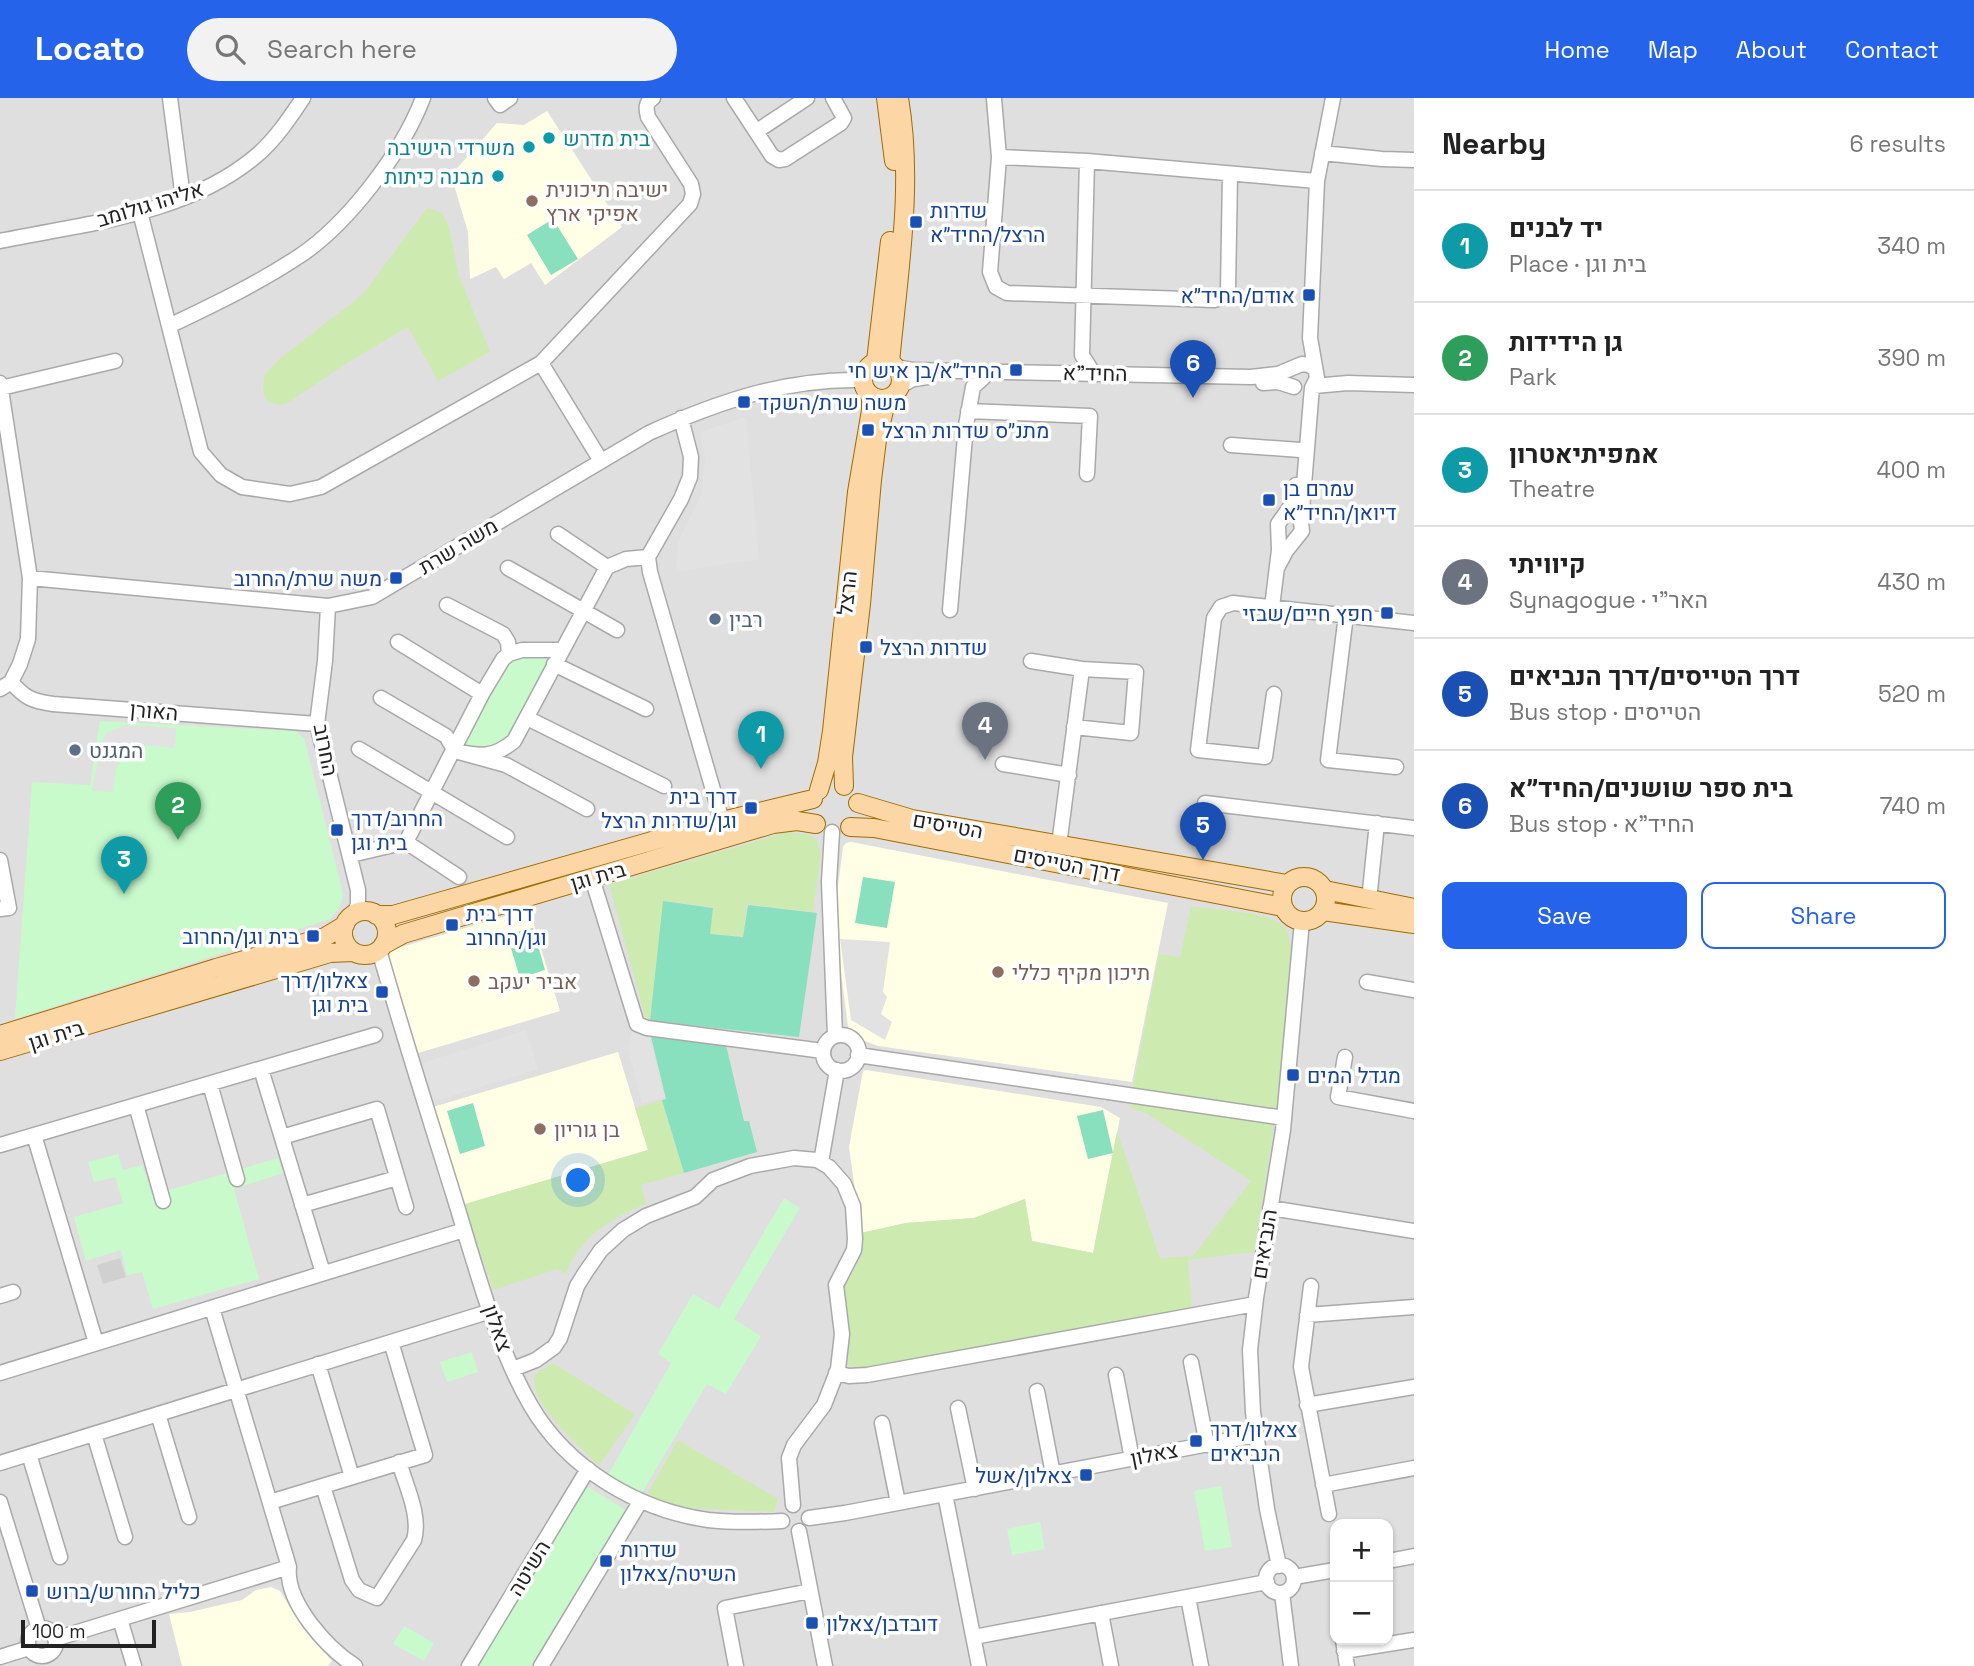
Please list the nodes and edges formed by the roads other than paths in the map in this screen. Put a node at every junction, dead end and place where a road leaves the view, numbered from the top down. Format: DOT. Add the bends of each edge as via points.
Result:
graph roads {
  1 [pos="170,98"];
  2 [pos="303,98"];
  3 [pos="423,98"];
  4 [pos="495,98"];
  5 [pos="510,98"];
  6 [pos="653,98"];
  7 [pos="734,98"];
  8 [pos="807,98"];
  9 [pos="833,98"];
  10 [pos="886,98"];
  11 [pos="899,98"];
  12 [pos="1333,98"];
  13 [pos="994,99"];
  14 [pos="757,131"];
  15 [pos="1322,153"];
  16 [pos="999,157"];
  17 [pos="1087,160"];
  18 [pos="1414,160"];
  19 [pos="1230,175"];
  20 [pos="1317,181"];
  21 [pos="183,198"];
  22 [pos="140,212"];
  23 [pos="0,242"];
  24 [pos="1083,296"];
  25 [pos="169,326"];
  26 [pos="1310,338"];
  27 [pos="1082,355"];
  28 [pos="116,361"];
  29 [pos="541,363"];
  30 [pos="887,364"];
  31 [pos="1296,367"];
  32 [pos="1067,373"];
  33 [pos="1093,373"];
  34 [pos="957,377"];
  35 [pos="983,378"];
  36 [pos="1314,379"];
  37 [pos="862,380"];
  38 [pos="1414,385"];
  39 [pos="0,386"];
  40 [pos="1295,388"];
  41 [pos="972,392"];
  42 [pos="886,394"];
  43 [pos="968,411"];
  44 [pos="681,418"];
  45 [pos="1231,445"];
  46 [pos="1300,450"];
  47 [pos="601,461"];
  48 [pos="1087,474"];
  49 [pos="1283,518"];
  50 [pos="1301,522"];
  51 [pos="558,534"];
  52 [pos="1279,536"];
  53 [pos="1294,540"];
  54 [pos="648,557"];
  55 [pos="607,567"];
  56 [pos="508,568"];
  57 [pos="1277,568"];
  58 [pos="30,578"];
  59 [pos="447,605"];
  60 [pos="328,606"];
  61 [pos="1272,607"];
  62 [pos="583,610"];
  63 [pos="950,610"];
  64 [pos="1346,615"];
  65 [pos="1414,623"];
  66 [pos="617,630"];
  67 [pos="398,642"];
  68 [pos="561,650"];
  69 [pos="509,654"];
  70 [pos="1031,661"];
  71 [pos="554,664"];
  72 [pos="1082,669"];
  73 [pos="5,685"];
  74 [pos="482,694"];
  75 [pos="1274,694"];
  76 [pos="381,698"];
  77 [pos="646,709"];
  78 [pos="527,718"];
  79 [pos="317,724"];
  80 [pos="1074,727"];
  81 [pos="359,748"];
  82 [pos="455,751"];
  83 [pos="1003,764"];
  84 [pos="1396,767"];
  85 [pos="1069,775"];
  86 [pos="664,786"];
  87 [pos="844,786"];
  88 [pos="433,793"];
  89 [pos="816,794"];
  90 [pos="858,803"];
  91 [pos="1205,803"];
  92 [pos="587,809"];
  93 [pos="722,821"];
  94 [pos="1377,823"];
  95 [pos="850,827"];
  96 [pos="824,828"];
  97 [pos="1414,828"];
  98 [pos="507,837"];
  99 [pos="406,842"];
  100 [pos="1059,845"];
  101 [pos="351,855"];
  102 [pos="0,860"];
  103 [pos="459,877"];
  104 [pos="592,877"];
  105 [pos="1287,884"];
  106 [pos="358,890"];
  107 [pos="1325,890"];
  108 [pos="1369,900"];
  109 [pos="1283,907"];
  110 [pos="1414,908"];
  111 [pos="0,909"];
  112 [pos="1323,911"];
  113 [pos="375,914"];
  114 [pos="349,920"];
  115 [pos="1302,921"];
  116 [pos="1414,924"];
  117 [pos="371,950"];
  118 [pos="1367,982"];
  119 [pos="1414,990"];
  120 [pos="0,1035"];
  121 [pos="375,1035"];
  122 [pos="835,1036"];
  123 [pos="0,1051"];
  124 [pos="823,1051"];
  125 [pos="858,1055"];
  126 [pos="1345,1057"];
  127 [pos="261,1069"];
  128 [pos="836,1070"];
  129 [pos="210,1084"];
  130 [pos="136,1105"];
  131 [pos="1414,1111"];
  132 [pos="1284,1118"];
  133 [pos="34,1135"];
  134 [pos="282,1137"];
  135 [pos="0,1145"];
  136 [pos="821,1162"];
  137 [pos="397,1178"];
  138 [pos="237,1179"];
  139 [pos="163,1201"];
  140 [pos="302,1205"];
  141 [pos="406,1207"];
  142 [pos="1270,1208"];
  143 [pos="464,1230"];
  144 [pos="1414,1231"];
  145 [pos="323,1273"];
  146 [pos="1311,1286"];
  147 [pos="1255,1304"];
  148 [pos="1414,1307"];
  149 [pos="212,1308"];
  150 [pos="491,1311"];
  151 [pos="1307,1315"];
  152 [pos="391,1342"];
  153 [pos="96,1343"];
  154 [pos="1191,1362"];
  155 [pos="318,1364"];
  156 [pos="513,1369"];
  157 [pos="0,1373"];
  158 [pos="836,1373"];
  159 [pos="1116,1375"];
  160 [pos="1414,1387"];
  161 [pos="236,1390"];
  162 [pos="1037,1391"];
  163 [pos="1307,1405"];
  164 [pos="958,1408"];
  165 [pos="158,1414"];
  166 [pos="881,1423"];
  167 [pos="94,1434"];
  168 [pos="1256,1435"];
  169 [pos="1207,1445"];
  170 [pos="29,1454"];
  171 [pos="1132,1459"];
  172 [pos="399,1462"];
  173 [pos="0,1463"];
  174 [pos="1414,1468"];
  175 [pos="588,1469"];
  176 [pos="1053,1474"];
  177 [pos="352,1477"];
  178 [pos="1323,1485"];
  179 [pos="323,1486"];
  180 [pos="975,1489"];
  181 [pos="945,1494"];
  182 [pos="0,1502"];
  183 [pos="270,1502"];
  184 [pos="640,1502"];
  185 [pos="898,1503"];
  186 [pos="793,1505"];
  187 [pos="1329,1514"];
  188 [pos="189,1517"];
  189 [pos="809,1518"];
  190 [pos="782,1521"];
  191 [pos="799,1531"];
  192 [pos="125,1537"];
  193 [pos="1414,1556"];
  194 [pos="60,1557"];
  195 [pos="1393,1560"];
  196 [pos="1279,1566"];
  197 [pos="289,1567"];
  198 [pos="1330,1571"];
  199 [pos="1294,1577"];
  200 [pos="1267,1582"];
  201 [pos="810,1591"];
  202 [pos="1282,1593"];
  203 [pos="1188,1597"];
  204 [pos="1101,1613"];
  205 [pos="120,1619"];
  206 [pos="39,1629"];
  207 [pos="974,1637"];
  208 [pos="55,1639"];
  209 [pos="1414,1640"];
  210 [pos="29,1648"];
  211 [pos="1345,1652"];
  212 [pos="0,1657"];
  213 [pos="49,1660"];
  214 [pos="339,1662"];
  215 [pos="134,1666"];
  216 [pos="355,1666"];
  217 [pos="470,1666"];
  218 [pos="541,1666"];
  219 [pos="736,1666"];
  220 [pos="825,1666"];
  221 [pos="979,1666"];
  222 [pos="1111,1666"];
  223 [pos="1201,1666"];
  224 [pos="1291,1666"];
  1 -- 21 [label="street"];
  2 -- 21 [label="street, אליהו גולומב" via="258,155 232,175"];
  3 -- 25 [label="street" via="384,169 346,216 300,256"];
  4 -- 5 [label="street" via="500,104"];
  6 -- 29 [label="street" via="646,108 648,117 691,184 690,204"];
  7 -- 14 [label="street"];
  8 -- 14 [label="street"];
  9 -- 14 [label="street" via="843,112 841,123 785,159 772,156"];
  10 -- 30 [label="main road" via="894,197"];
  11 -- 30 [label="main road" via="906,197"];
  12 -- 15 [label="street"];
  13 -- 16 [label="street"];
  15 -- 18 [label="street"];
  15 -- 20 [label="street"];
  16 -- 17 [label="street"];
  16 -- 24 [label="street" via="990,272 996,287 1007,293"];
  17 -- 19 [label="street"];
  17 -- 24 [label="street"];
  19 -- 20 [label="street"];
  19 -- 24 [label="street" via="1228,290 1224,297"];
  20 -- 26 [label="street"];
  21 -- 22 [label="street, אליהו גולומב"];
  22 -- 23 [label="street, אליהו גולומב"];
  22 -- 25 [label="street"];
  24 -- 27 [label="street"];
  25 -- 29 [label="street" via="201,452 221,475 242,486 290,494 321,487"];
  26 -- 31 [label="street"];
  26 -- 36 [label="street"];
  27 -- 32 [label="street"];
  27 -- 33 [label="street"];
  28 -- 39 [label="street"];
  29 -- 47 [label="street"];
  30 -- 32 [label="street, החיד\"א" via="913,370"];
  30 -- 37 [label="main road" via="866,368"];
  30 -- 42 [label="main road" via="900,373"];
  31 -- 33 [label="street, החיד\"א" via="1258,377"];
  31 -- 36 [label="street" via="1309,365"];
  31 -- 40 [label="street" via="1290,380"];
  32 -- 33 [label="street, החיד\"א"];
  34 -- 35 [label="street, החיד\"א"];
  34 -- 41 [label="street"];
  34 -- 42 [label="street, החיד\"א" via="920,378"];
  35 -- 40 [label="street, החיד\"א" via="1278,382"];
  35 -- 41 [label="street"];
  36 -- 38 [label="street"];
  36 -- 40 [label="street" via="1306,391"];
  36 -- 50 [label="street"];
  37 -- 42 [label="main road" via="866,392"];
  37 -- 44 [label="street, משה שרת" via="783,386"];
  39 -- 58 [label="street"];
  40 -- 46 [label="street" via="1302,405"];
  41 -- 43 [label="street"];
  42 -- 87 [label="main road, הרצל" via="872,480 843,757"];
  42 -- 89 [label="main road, הרצל" via="871,410 857,492 832,732"];
  43 -- 48 [label="street" via="1090,415"];
  43 -- 63 [label="street"];
  44 -- 47 [label="street, משה שרת"];
  44 -- 54 [label="street" via="691,457 690,477"];
  45 -- 46 [label="street"];
  46 -- 49 [label="street" via="1295,495"];
  47 -- 60 [label="street, משה שרת" via="372,597"];
  49 -- 50 [label="street"];
  49 -- 52 [label="street" via="1278,524"];
  50 -- 53 [label="street" via="1301,535"];
  51 -- 55 [label="street"];
  52 -- 53 [label="street"];
  52 -- 57 [label="street"];
  53 -- 57 [label="street"];
  54 -- 55 [label="street"];
  54 -- 93 [label="street"];
  55 -- 62 [label="street"];
  56 -- 62 [label="street"];
  57 -- 61 [label="street"];
  58 -- 60 [label="street, משה שרת"];
  58 -- 73 [label="street" via="28,639 20,664"];
  59 -- 69 [label="street" via="503,634"];
  60 -- 79 [label="street, החרוב"];
  61 -- 64 [label="street"];
  61 -- 75 [label="street" via="1233,603 1221,607 1214,618 1198,751 1265,757"];
  62 -- 66 [label="street"];
  62 -- 68 [label="street"];
  64 -- 65 [label="street"];
  64 -- 84 [label="street" via="1328,760"];
  67 -- 74 [label="street"];
  68 -- 69 [label="street"];
  68 -- 71 [label="street"];
  69 -- 74 [label="street"];
  70 -- 72 [label="street"];
  71 -- 77 [label="street"];
  71 -- 78 [label="street"];
  72 -- 80 [label="street"];
  72 -- 80 [label="street" via="1136,672 1131,733"];
  73 -- 79 [label="street, האורן" via="53,704"];
  74 -- 82 [label="street"];
  76 -- 82 [label="street" via="446,736"];
  78 -- 82 [label="street" via="501,751 481,756"];
  78 -- 86 [label="street"];
  79 -- 101 [label="street, החרוב"];
  80 -- 85 [label="street"];
  81 -- 88 [label="street"];
  82 -- 88 [label="street"];
  82 -- 92 [label="street" via="506,765"];
  83 -- 85 [label="street"];
  85 -- 100 [label="street"];
  87 -- 89 [label="main road" via="829,785"];
  87 -- 90 [label="main road"];
  88 -- 98 [label="street"];
  88 -- 99 [label="street"];
  89 -- 93 [label="main road, בית וגן"];
  89 -- 96 [label="main road" via="811,810"];
  90 -- 95 [label="main road"];
  90 -- 100 [label="main road, הטייסים" via="912,819"];
  91 -- 94 [label="street"];
  93 -- 113 [label="main road, בית וגן" via="393,915"];
  94 -- 97 [label="street"];
  94 -- 108 [label="street"];
  95 -- 96 [label="main road" via="840,832"];
  95 -- 109 [label="main road, דרך הטייסים"];
  96 -- 104 [label="main road, בית וגן" via="797,821 773,824"];
  96 -- 122 [label="street"];
  99 -- 101 [label="street"];
  99 -- 103 [label="street"];
  100 -- 105 [label="main road, הטייסים"];
  101 -- 106 [label="street, החרוב"];
  102 -- 111 [label="street" via="9,908"];
  104 -- 117 [label="main road, בית וגן" via="403,934"];
  104 -- 124 [label="street" via="638,1025"];
  105 -- 107 [label="main road" via="1306,876"];
  105 -- 109 [label="main road"];
  106 -- 113 [label="street, החרוב"];
  106 -- 114 [label="street, החרוב" via="358,905"];
  107 -- 108 [label="main road"];
  107 -- 112 [label="main road"];
  108 -- 110 [label="main road"];
  109 -- 115 [label="main road" via="1292,918"];
  112 -- 115 [label="main road"];
  112 -- 116 [label="main road"];
  113 -- 114 [label="main road" via="363,912"];
  113 -- 117 [label="main road" via="386,929"];
  114 -- 117 [label="main road" via="344,938"];
  114 -- 120 [label="main road, בית וגן" via="325,937"];
  115 -- 132 [label="street, הנביאים"];
  117 -- 123 [label="main road, בית וגן" via="330,953"];
  117 -- 143 [label="street, צאלון" via="384,970"];
  118 -- 119 [label="street"];
  121 -- 127 [label="street"];
  122 -- 124 [label="street"];
  122 -- 125 [label="street" via="852,1039"];
  124 -- 128 [label="street" via="827,1065"];
  125 -- 128 [label="street" via="848,1069"];
  125 -- 132 [label="street"];
  126 -- 131 [label="street" via="1338,1097"];
  127 -- 129 [label="street"];
  127 -- 134 [label="street"];
  128 -- 136 [label="street"];
  129 -- 130 [label="street"];
  129 -- 138 [label="street"];
  130 -- 133 [label="street"];
  130 -- 139 [label="street"];
  132 -- 142 [label="street, הנביאים"];
  133 -- 135 [label="street"];
  133 -- 153 [label="street"];
  134 -- 137 [label="street" via="377,1109"];
  134 -- 140 [label="street"];
  136 -- 156 [label="street" via="803,1158 750,1166 713,1180 695,1197 646,1216 613,1238 577,1286 561,1338 536,1360"];
  136 -- 158 [label="street" via="844,1184 855,1220 854,1250 836,1284 842,1334"];
  137 -- 140 [label="street"];
  137 -- 141 [label="street"];
  140 -- 145 [label="street"];
  142 -- 144 [label="street"];
  142 -- 147 [label="street, הנביאים"];
  143 -- 145 [label="street"];
  143 -- 150 [label="street, צאלון"];
  145 -- 149 [label="street"];
  146 -- 151 [label="street"];
  147 -- 158 [label="street" via="867,1376"];
  147 -- 168 [label="street, הנביאים" via="1249,1366"];
  148 -- 151 [label="street"];
  149 -- 153 [label="street"];
  149 -- 161 [label="street"];
  150 -- 152 [label="street"];
  150 -- 156 [label="street, צאלון"];
  151 -- 163 [label="street" via="1301,1367"];
  152 -- 155 [label="street"];
  152 -- 172 [label="street" via="425,1455"];
  153 -- 157 [label="street"];
  154 -- 169 [label="street"];
  155 -- 161 [label="street"];
  155 -- 177 [label="street"];
  156 -- 175 [label="street, צאלון" via="544,1424"];
  158 -- 186 [label="street" via="824,1405 789,1458"];
  159 -- 171 [label="street"];
  160 -- 163 [label="street"];
  161 -- 165 [label="street"];
  161 -- 183 [label="street"];
  162 -- 176 [label="street"];
  163 -- 178 [label="street"];
  164 -- 180 [label="street"];
  165 -- 167 [label="street"];
  165 -- 188 [label="street"];
  166 -- 185 [label="street"];
  167 -- 170 [label="street"];
  167 -- 192 [label="street"];
  168 -- 169 [label="street, צאלון"];
  168 -- 196 [label="street, הנביאים"];
  169 -- 171 [label="street, צאלון"];
  170 -- 173 [label="street"];
  170 -- 194 [label="street"];
  171 -- 176 [label="street, צאלון"];
  172 -- 177 [label="street"];
  172 -- 179 [label="street" via="416,1534 377,1598 359,1590 351,1578"];
  174 -- 178 [label="street"];
  175 -- 184 [label="street, צאלון"];
  175 -- 217 [label="street, השיטה"];
  176 -- 180 [label="street, צאלון"];
  177 -- 179 [label="street"];
  178 -- 187 [label="street"];
  179 -- 183 [label="street"];
  180 -- 181 [label="street, צאלון"];
  181 -- 185 [label="street, צאלון"];
  181 -- 207 [label="street"];
  182 -- 206 [label="street"];
  183 -- 197 [label="street"];
  184 -- 190 [label="street, צאלון" via="710,1520"];
  184 -- 218 [label="street"];
  185 -- 189 [label="street, צאלון"];
  186 -- 189 [label="street" via="804,1508"];
  186 -- 190 [label="street" via="784,1511"];
  189 -- 191 [label="street"];
  190 -- 191 [label="street" via="788,1530"];
  191 -- 201 [label="street"];
  193 -- 195 [label="street"];
  196 -- 199 [label="street"];
  196 -- 200 [label="street" via="1268,1573"];
  197 -- 205 [label="street"];
  197 -- 214 [label="street" via="288,1576 303,1611"];
  198 -- 199 [label="street"];
  199 -- 202 [label="street" via="1291,1588"];
  200 -- 202 [label="street"];
  200 -- 203 [label="street"];
  201 -- 219 [label="street" via="725,1608"];
  201 -- 220 [label="street"];
  202 -- 224 [label="street"];
  203 -- 204 [label="street"];
  203 -- 223 [label="street"];
  204 -- 207 [label="street"];
  204 -- 222 [label="street"];
  205 -- 208 [label="street"];
  205 -- 215 [label="street"];
  206 -- 208 [label="street" via="49,1631"];
  206 -- 210 [label="street" via="30,1635"];
  207 -- 221 [label="street"];
  208 -- 213 [label="street"];
  209 -- 211 [label="street"];
  210 -- 212 [label="street"];
  210 -- 213 [label="street"];
  214 -- 216 [label="street"];
}
